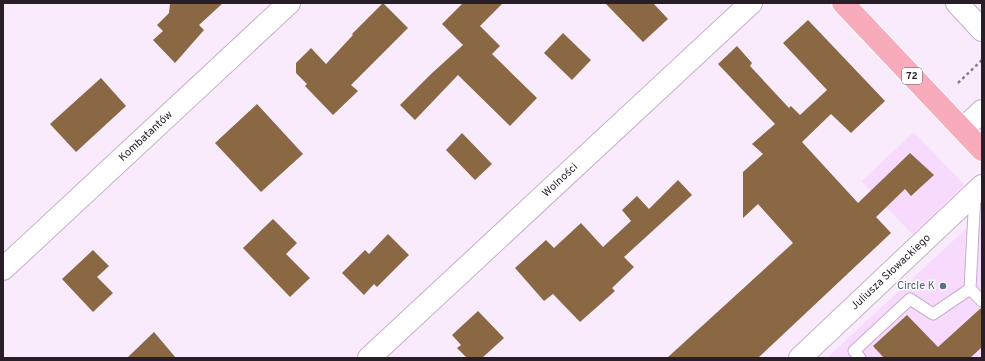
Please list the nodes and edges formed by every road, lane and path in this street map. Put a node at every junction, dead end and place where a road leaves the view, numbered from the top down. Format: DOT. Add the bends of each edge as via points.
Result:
graph roads {
  1 [pos="289,3"];
  2 [pos="751,3"];
  3 [pos="842,3"];
  4 [pos="957,3"];
  5 [pos="982,30"];
  6 [pos="982,60"];
  7 [pos="958,83"];
  8 [pos="982,111"];
  9 [pos="962,129"];
  10 [pos="982,150"];
  11 [pos="979,189"];
  12 [pos="3,269"];
  13 [pos="970,289"];
  14 [pos="982,301"];
  15 [pos="369,358"];
  16 [pos="800,358"];
  17 [pos="860,358"];
  1 -- 12 [label="street, Kombatantów"];
  2 -- 15 [label="street, Wolności"];
  3 -- 9 [label="main road, 72"];
  4 -- 5 [label="street"];
  6 -- 7 [label="path"];
  8 -- 9 [label="street"];
  9 -- 10 [label="main road, 72"];
  11 -- 13 [label="lane"];
  11 -- 16 [label="street, Juliusza Słowackiego"];
  13 -- 14 [label="lane"];
  13 -- 17 [label="lane" via="933,314 910,299 854,351"];
}
